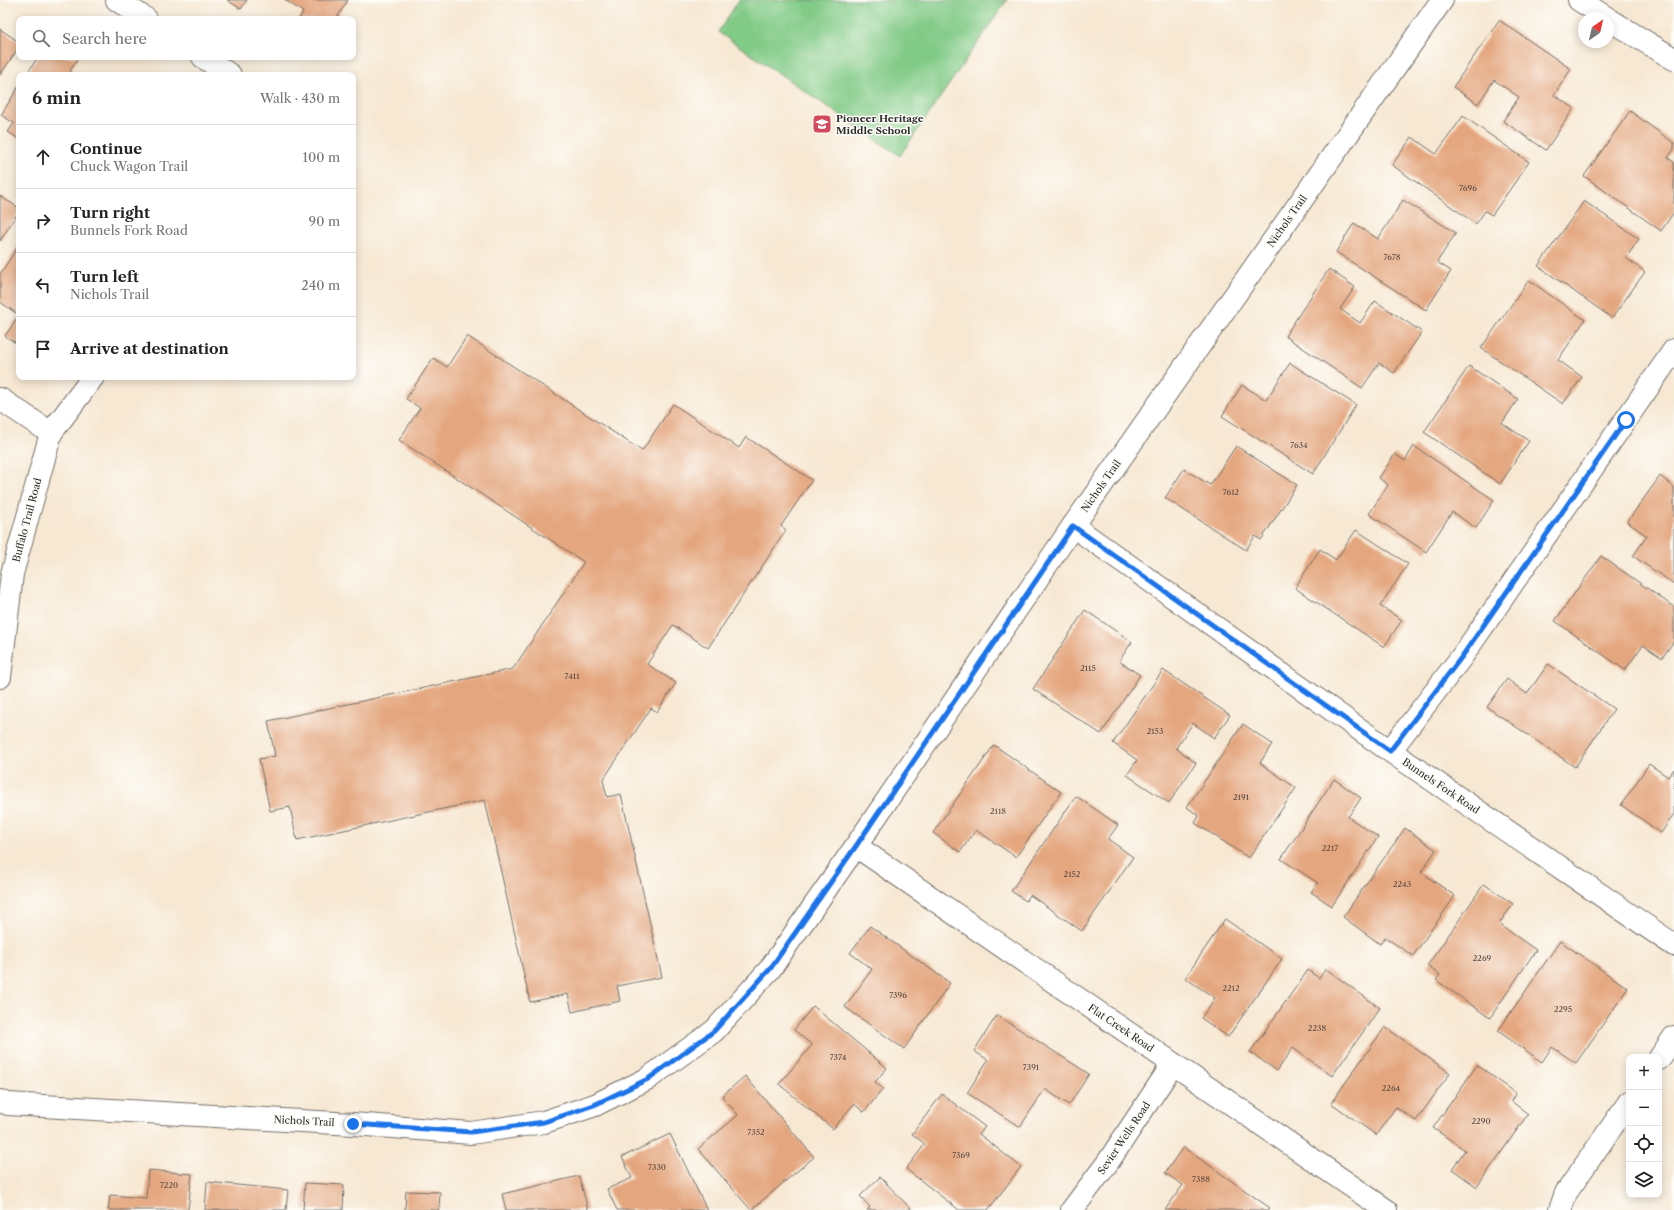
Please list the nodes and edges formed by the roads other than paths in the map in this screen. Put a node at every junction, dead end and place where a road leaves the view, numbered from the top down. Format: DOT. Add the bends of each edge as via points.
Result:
graph roads {
  1 [pos="117,0"];
  2 [pos="1442,0"];
  3 [pos="1579,0"];
  4 [pos="1598,12"];
  5 [pos="141,16"];
  6 [pos="1614,22"];
  7 [pos="1674,59"];
  8 [pos="208,60"];
  9 [pos="226,72"];
  10 [pos="1674,350"];
  11 [pos="91,380"];
  12 [pos="0,399"];
  13 [pos="51,433"];
  14 [pos="1073,526"];
  15 [pos="0,677"];
  16 [pos="1390,751"];
  17 [pos="856,846"];
  18 [pos="1674,945"];
  19 [pos="1674,1037"];
  20 [pos="1662,1055"];
  21 [pos="1173,1064"];
  22 [pos="0,1101"];
  23 [pos="1626,1107"];
  24 [pos="1563,1202"];
  25 [pos="1072,1210"];
  26 [pos="1386,1210"];
  27 [pos="1544,1210"];
  1 -- 5 [label="street"];
  2 -- 14 [label="street, Nichols Trail"];
  3 -- 4 [label="street"];
  6 -- 7 [label="street"];
  8 -- 9 [label="street"];
  10 -- 16 [label="street" via="1463,655"];
  11 -- 13 [label="street, Buffalo Trail Road"];
  12 -- 13 [label="street"];
  13 -- 15 [label="street, Buffalo Trail Road" via="12,574"];
  14 -- 16 [label="street, Bunnels Fork Road"];
  14 -- 17 [label="street, Nichols Trail"];
  16 -- 18 [label="street, Bunnels Fork Road"];
  17 -- 21 [label="street, Flat Creek Road"];
  17 -- 22 [label="street, Nichols Trail" via="770,969 714,1031 648,1079 594,1105 544,1122 471,1132 22,1105"];
  19 -- 20 [label="street"];
  21 -- 25 [label="street, Sevier Wells Road" via="1108,1162"];
  21 -- 26 [label="street, Flat Creek Road"];
  23 -- 24 [label="street"];
  24 -- 27 [label="street"];
}
